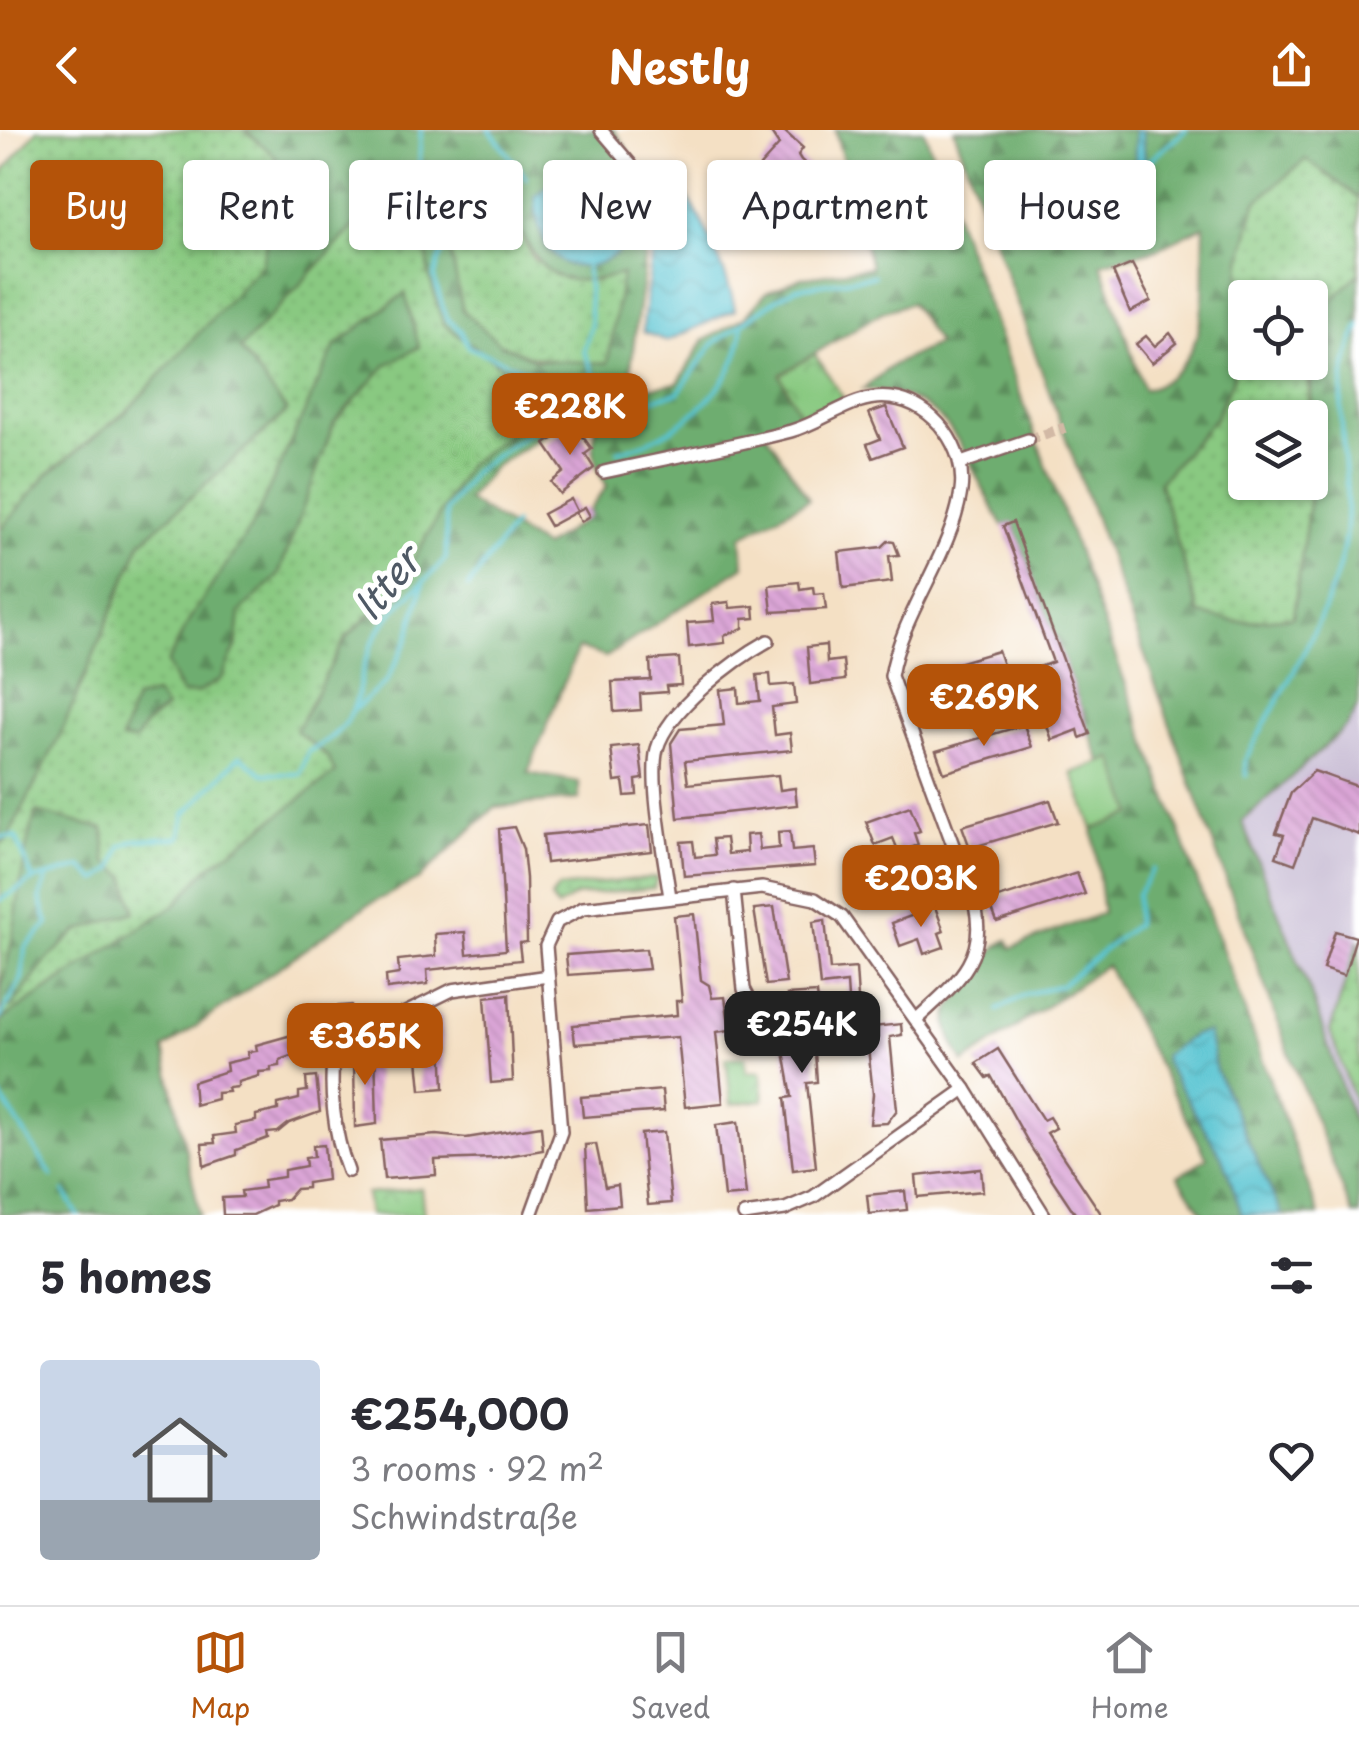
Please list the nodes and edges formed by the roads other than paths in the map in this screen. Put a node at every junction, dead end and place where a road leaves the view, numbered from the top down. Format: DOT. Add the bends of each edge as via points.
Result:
graph roads {
  1 [pos="601,130"];
  2 [pos="627,160"];
  3 [pos="1028,440"];
  4 [pos="961,463"];
  5 [pos="604,472"];
  6 [pos="768,642"];
  7 [pos="734,890"];
  8 [pos="670,897"];
  9 [pos="548,976"];
  10 [pos="917,1019"];
  11 [pos="760,1020"];
  12 [pos="965,1089"];
  13 [pos="348,1171"];
  14 [pos="531,1215"];
  15 [pos="744,1215"];
  16 [pos="1044,1215"];
  1 -- 2 [label="street"];
  3 -- 4 [label="street"];
  4 -- 5 [label="street" via="935,419 893,398 870,398 796,430"];
  4 -- 10 [label="street" via="959,502 891,676 975,905 979,936 964,976"];
  6 -- 8 [label="street" via="735,659 667,726 656,750"];
  7 -- 8 [label="street"];
  7 -- 10 [label="street" via="790,891 842,917"];
  7 -- 11 [label="street" via="744,989"];
  8 -- 9 [label="street" via="583,908 557,922 546,946"];
  9 -- 13 [label="street" via="452,990 335,1048 340,1150"];
  9 -- 14 [label="street" via="560,1132"];
  10 -- 12 [label="street"];
  12 -- 15 [label="street" via="813,1198"];
  12 -- 16 [label="street"];
}
